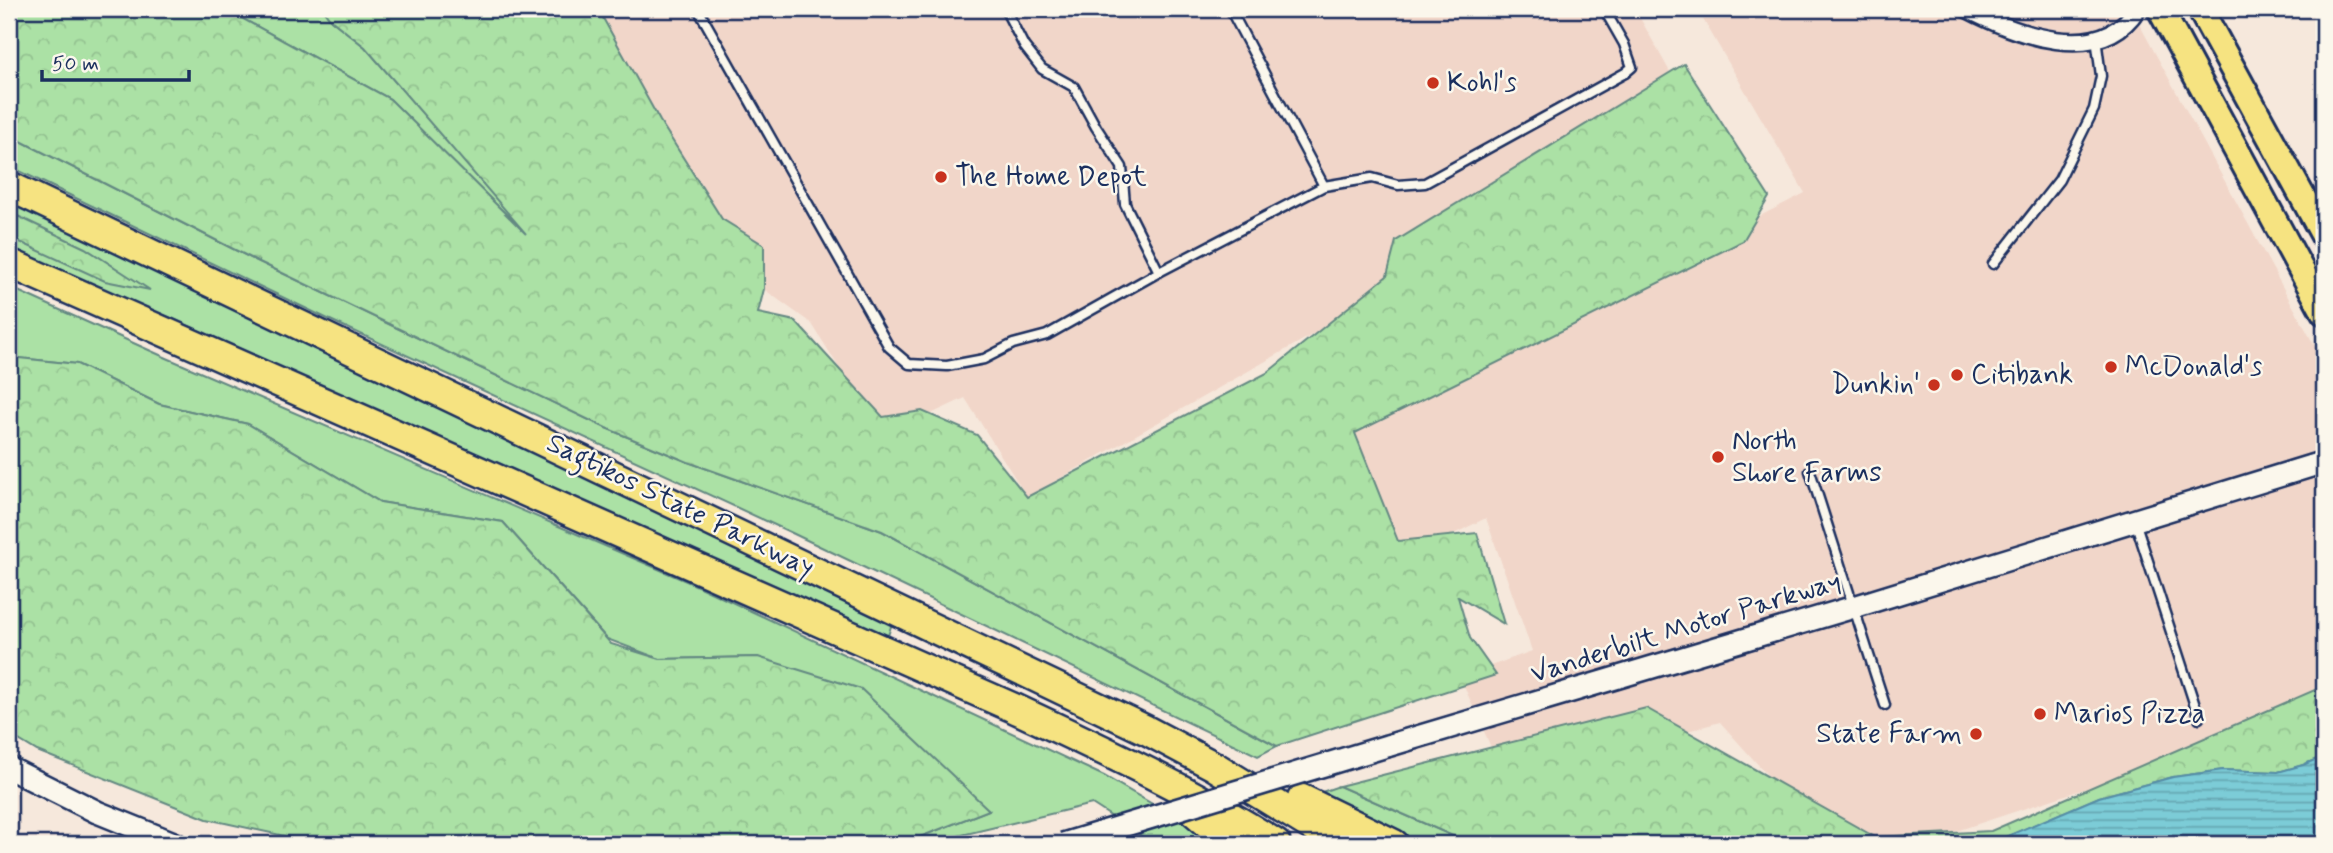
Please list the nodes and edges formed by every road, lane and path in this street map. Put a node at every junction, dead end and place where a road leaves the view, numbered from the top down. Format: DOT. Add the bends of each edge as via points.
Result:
graph roads {
  1 [pos="698,9"];
  2 [pos="1005,9"];
  3 [pos="1230,9"];
  4 [pos="1604,9"];
  5 [pos="1967,9"];
  6 [pos="2137,9"];
  7 [pos="2160,9"];
  8 [pos="2200,9"];
  9 [pos="2096,38"];
  10 [pos="9,186"];
  11 [pos="1324,186"];
  12 [pos="2324,236"];
  13 [pos="9,263"];
  14 [pos="1993,264"];
  15 [pos="1159,272"];
  16 [pos="2324,312"];
  17 [pos="2324,462"];
  18 [pos="1810,471"];
  19 [pos="2135,520"];
  20 [pos="1854,607"];
  21 [pos="1072,694"];
  22 [pos="1885,705"];
  23 [pos="2199,718"];
  24 [pos="9,768"];
  25 [pos="1149,771"];
  26 [pos="176,844"];
  27 [pos="1063,844"];
  28 [pos="1232,844"];
  29 [pos="1276,844"];
  30 [pos="1341,844"];
  31 [pos="1394,844"];
  1 -- 15 [label="lane" via="889,347 909,364 947,366 984,359 1013,344 1046,335"];
  2 -- 15 [label="lane" via="1042,69 1074,87 1122,167 1125,204"];
  3 -- 11 [label="lane"];
  4 -- 11 [label="lane" via="1632,66 1625,73 1425,183 1398,185 1372,178"];
  5 -- 9 [label="street" via="2038,38"];
  6 -- 9 [label="street" via="2123,24"];
  7 -- 16 [label="main road"];
  8 -- 12 [label="main road"];
  9 -- 14 [label="lane" via="2101,76 2094,109 2060,180"];
  10 -- 21 [label="highway, Sagtikos State Parkway"];
  11 -- 15 [label="lane"];
  13 -- 25 [label="highway, Sagtikos State Parkway"];
  17 -- 19 [label="main road, Vanderbilt Motor Parkway"];
  18 -- 20 [label="lane"];
  19 -- 20 [label="main road, Vanderbilt Motor Parkway"];
  19 -- 23 [label="lane"];
  20 -- 22 [label="lane"];
  20 -- 27 [label="main road, Vanderbilt Motor Parkway, bridge"];
  21 -- 30 [label="highway, Sagtikos State Parkway" via="1214,766"];
  21 -- 31 [label="highway" via="1174,726 1333,816"];
  24 -- 26 [label="main road" via="97,812"];
  25 -- 28 [label="highway"];
  25 -- 29 [label="highway, Sagtikos State Parkway"];
}
